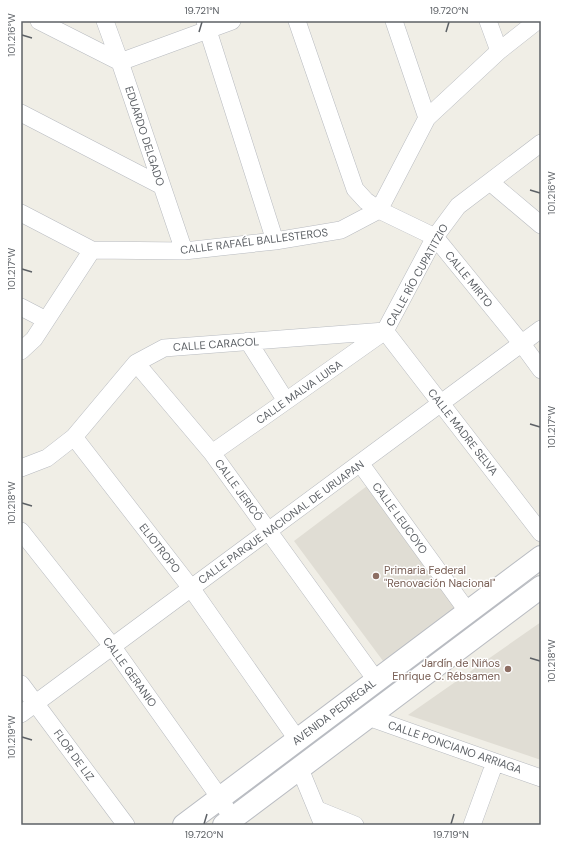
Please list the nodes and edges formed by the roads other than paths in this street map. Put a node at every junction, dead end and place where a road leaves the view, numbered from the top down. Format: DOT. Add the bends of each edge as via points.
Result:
graph roads {
  1 [pos="39,21"];
  2 [pos="105,21"];
  3 [pos="232,21"];
  4 [pos="297,21"];
  5 [pos="394,21"];
  6 [pos="488,21"];
  7 [pos="537,21"];
  8 [pos="206,25"];
  9 [pos="499,51"];
  10 [pos="120,62"];
  11 [pos="21,113"];
  12 [pos="427,118"];
  13 [pos="541,143"];
  14 [pos="490,182"];
  15 [pos="162,186"];
  16 [pos="379,210"];
  17 [pos="21,212"];
  18 [pos="541,224"];
  19 [pos="435,237"];
  20 [pos="275,241"];
  21 [pos="92,250"];
  22 [pos="184,251"];
  23 [pos="21,308"];
  24 [pos="46,320"];
  25 [pos="541,330"];
  26 [pos="386,331"];
  27 [pos="248,341"];
  28 [pos="522,344"];
  29 [pos="21,351"];
  30 [pos="136,363"];
  31 [pos="541,370"];
  32 [pos="286,401"];
  33 [pos="442,403"];
  34 [pos="74,437"];
  35 [pos="212,453"];
  36 [pos="360,463"];
  37 [pos="21,468"];
  38 [pos="21,531"];
  39 [pos="269,531"];
  40 [pos="541,533"];
  41 [pos="541,557"];
  42 [pos="541,587"];
  43 [pos="191,588"];
  44 [pos="468,612"];
  45 [pos="112,646"];
  46 [pos="376,680"];
  47 [pos="21,684"];
  48 [pos="36,703"];
  49 [pos="21,714"];
  50 [pos="368,717"];
  51 [pos="297,739"];
  52 [pos="495,762"];
  53 [pos="300,769"];
  54 [pos="541,778"];
  55 [pos="220,798"];
  56 [pos="320,818"];
  57 [pos="196,821"];
  58 [pos="228,822"];
  59 [pos="126,825"];
  60 [pos="355,825"];
  61 [pos="472,825"];
  1 -- 10 [label="street"];
  2 -- 10 [label="street, EDUARDO DELGADO"];
  3 -- 8 [label="street"];
  4 -- 16 [label="street, CALLE MIRTO" via="355,189"];
  5 -- 12 [label="street"];
  6 -- 9 [label="street"];
  7 -- 9 [label="street"];
  8 -- 10 [label="street"];
  8 -- 20 [label="street"];
  9 -- 12 [label="street"];
  10 -- 15 [label="street, EDUARDO DELGADO"];
  11 -- 15 [label="street"];
  12 -- 16 [label="street"];
  13 -- 14 [label="street, CALLE RÍO CUPATITZIO"];
  14 -- 18 [label="street"];
  14 -- 19 [label="street, CALLE RÍO CUPATITZIO" via="458,206"];
  15 -- 22 [label="street, EDUARDO DELGADO"];
  16 -- 19 [label="street, CALLE MIRTO"];
  16 -- 20 [label="street, CALLE RAFAÉL BALLESTEROS" via="341,230"];
  17 -- 21 [label="street"];
  19 -- 26 [label="street, CALLE RÍO CUPATITZIO"];
  19 -- 28 [label="street, CALLE MIRTO"];
  20 -- 22 [label="street, CALLE RAFAÉL BALLESTEROS"];
  21 -- 22 [label="street, CALLE RAFAÉL BALLESTEROS"];
  21 -- 24 [label="street"];
  23 -- 24 [label="street"];
  24 -- 29 [label="street" via="34,339"];
  25 -- 28 [label="street, CALLE PARQUE NACIONAL DE URUAPAN"];
  26 -- 27 [label="street, CALLE CARACOL"];
  26 -- 32 [label="street, CALLE MALVA LUISA"];
  26 -- 33 [label="street, CALLE MADRE SELVA"];
  27 -- 30 [label="street, CALLE CARACOL" via="164,348"];
  27 -- 32 [label="street"];
  28 -- 31 [label="street, CALLE MIRTO"];
  28 -- 33 [label="street, CALLE PARQUE NACIONAL DE URUAPAN"];
  30 -- 34 [label="street, CALLE CARACOL"];
  30 -- 35 [label="street, CALLE JERICÓ"];
  32 -- 35 [label="street, CALLE MALVA LUISA"];
  33 -- 36 [label="street, CALLE PARQUE NACIONAL DE URUAPAN"];
  33 -- 40 [label="street, CALLE MADRE SELVA"];
  34 -- 37 [label="street, CALLE CARACOL" via="47,458"];
  34 -- 43 [label="street, ELIOTROPO"];
  35 -- 39 [label="street, CALLE JERICÓ"];
  36 -- 39 [label="street, CALLE PARQUE NACIONAL DE URUAPAN"];
  36 -- 44 [label="street, CALLE LEUCOYO"];
  38 -- 45 [label="street, CALLE GERANIO"];
  39 -- 43 [label="street, CALLE PARQUE NACIONAL DE URUAPAN"];
  39 -- 46 [label="street, CALLE JERICÓ"];
  41 -- 44 [label="street, AVENIDA PEDREGAL"];
  42 -- 50 [label="street"];
  43 -- 45 [label="street, CALLE PARQUE NACIONAL DE URUAPAN"];
  43 -- 51 [label="street, ELIOTROPO"];
  44 -- 46 [label="street, AVENIDA PEDREGAL"];
  45 -- 48 [label="street, CALLE PARQUE NACIONAL DE URUAPAN"];
  45 -- 55 [label="street, CALLE GERANIO"];
  46 -- 51 [label="street, AVENIDA PEDREGAL"];
  47 -- 48 [label="street, FLOR DE LIZ"];
  48 -- 49 [label="street, CALLE PARQUE NACIONAL DE URUAPAN"];
  48 -- 59 [label="street, FLOR DE LIZ"];
  50 -- 52 [label="street, CALLE PONCIANO ARRIAGA"];
  50 -- 53 [label="street"];
  51 -- 55 [label="street, AVENIDA PEDREGAL"];
  52 -- 54 [label="street, CALLE PONCIANO ARRIAGA"];
  52 -- 61 [label="street"];
  53 -- 56 [label="street"];
  53 -- 58 [label="street"];
  55 -- 57 [label="street, AVENIDA PEDREGAL"];
  55 -- 58 [label="street, CALLE GERANIO"];
  56 -- 60 [label="street"];
}
